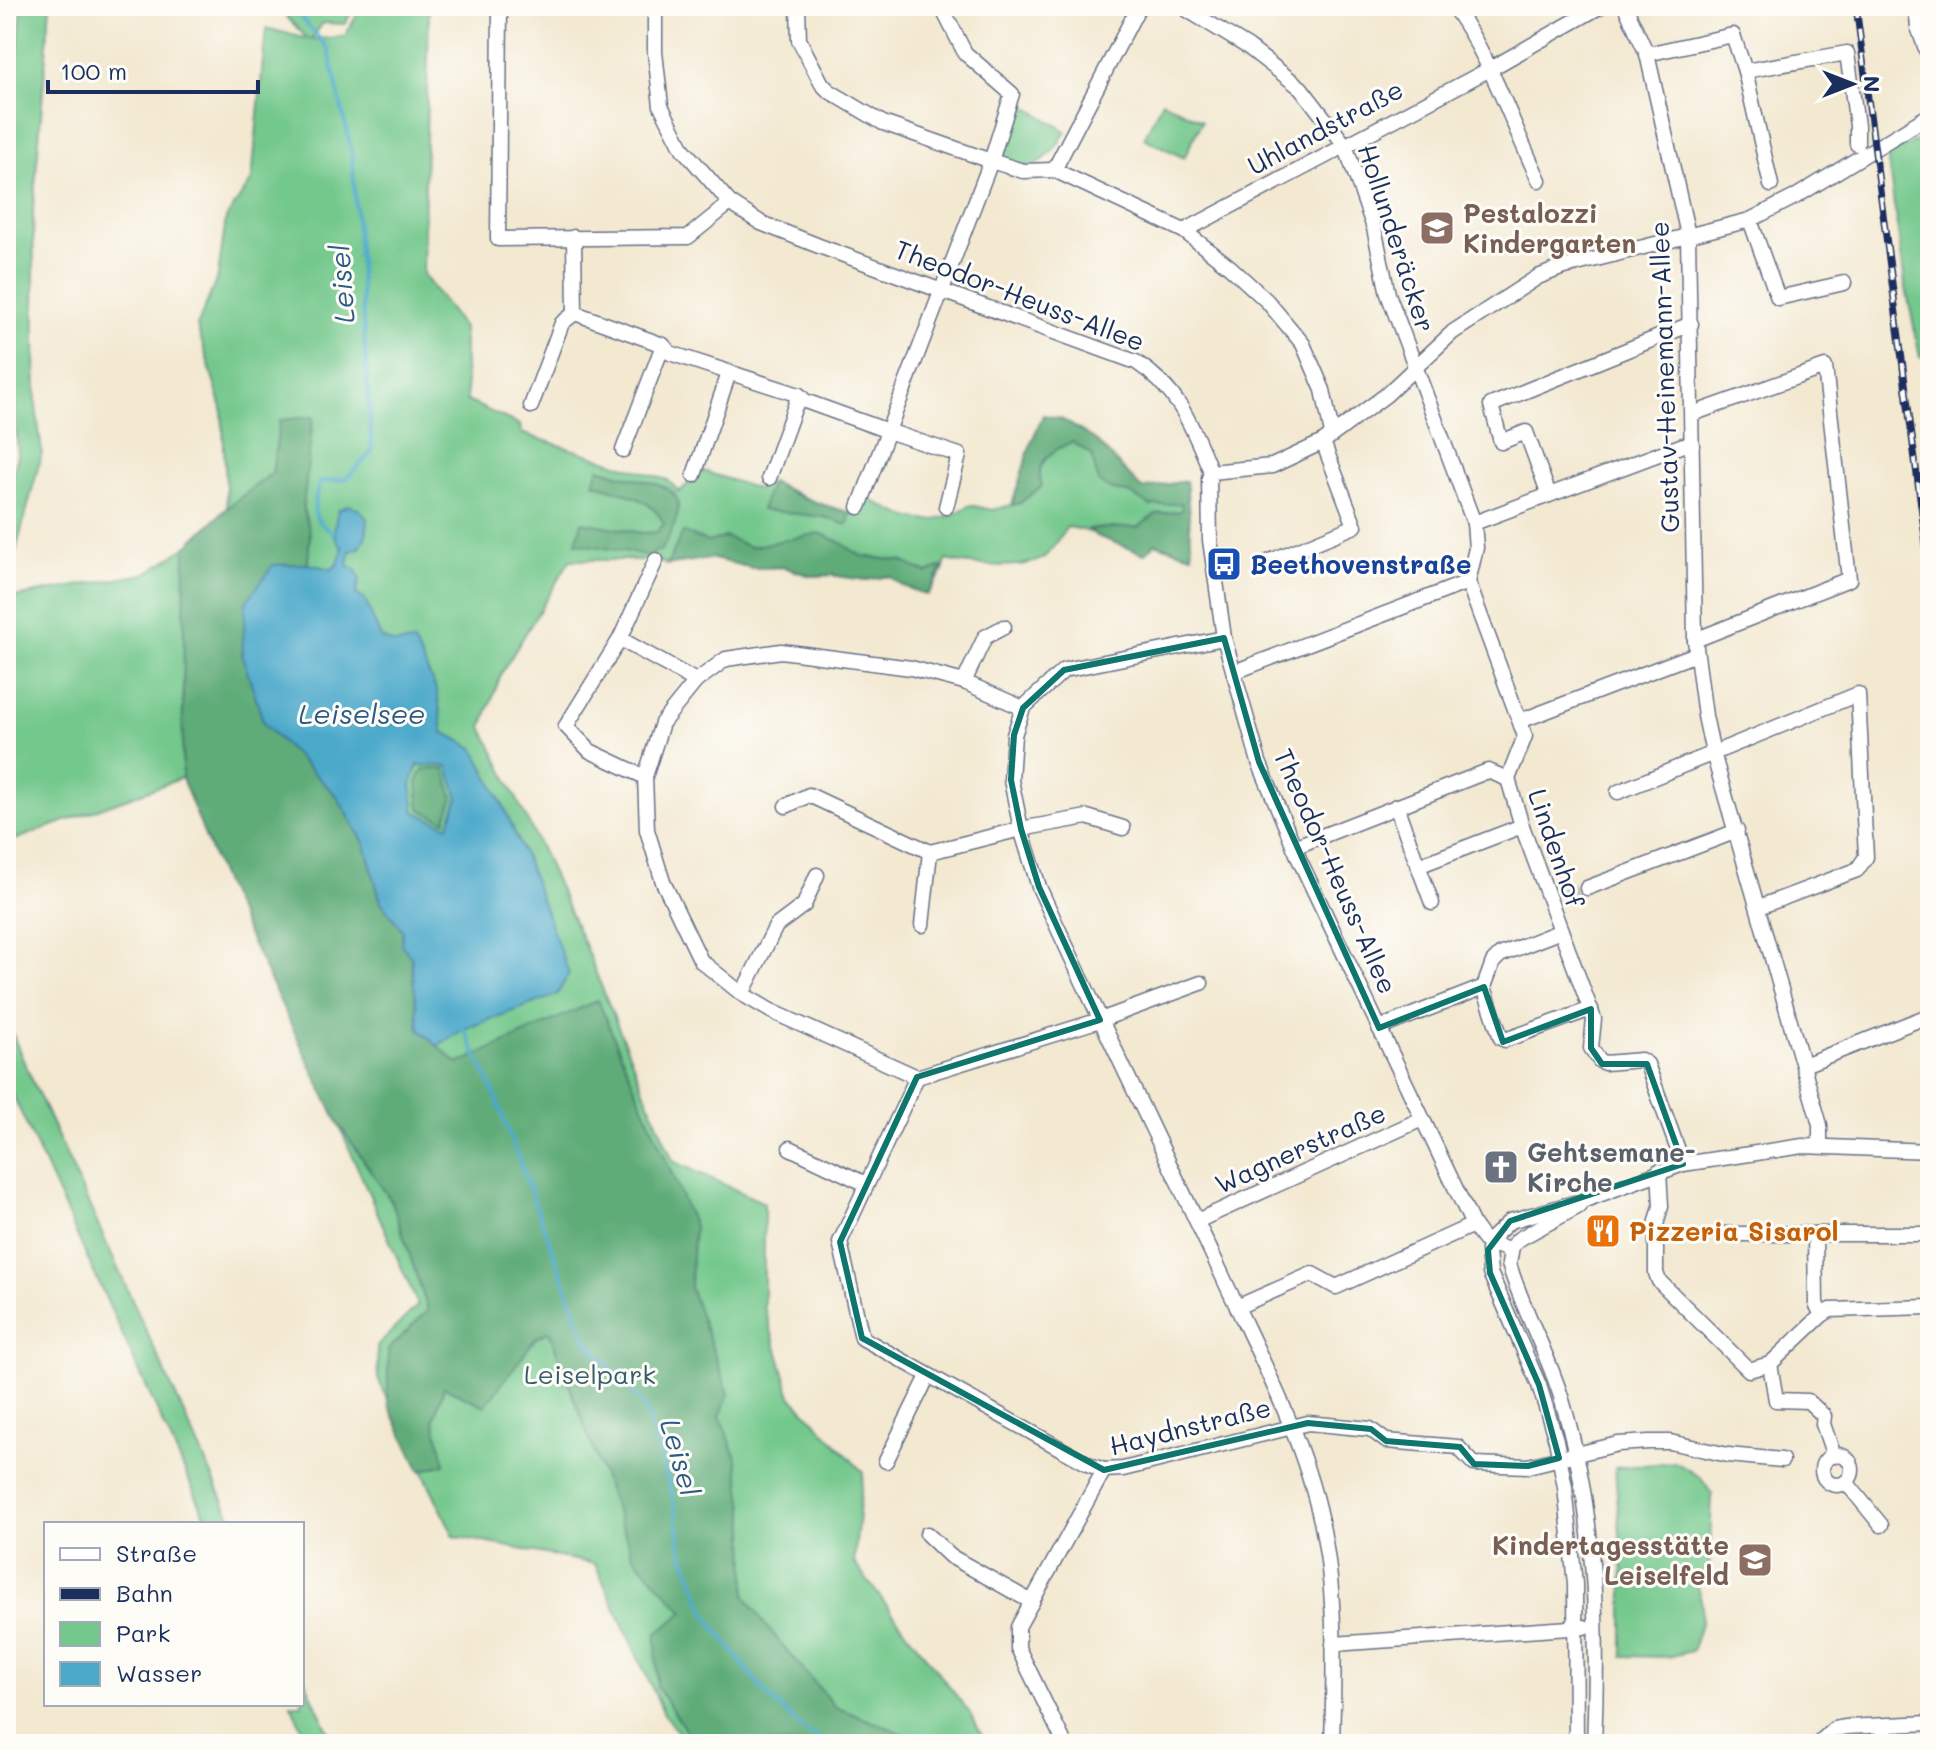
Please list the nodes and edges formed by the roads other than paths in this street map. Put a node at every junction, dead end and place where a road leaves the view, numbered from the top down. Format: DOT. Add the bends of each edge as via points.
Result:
graph roads {
  1 [pos="500,6"];
  2 [pos="655,6"];
  3 [pos="798,6"];
  4 [pos="941,6"];
  5 [pos="1139,6"];
  6 [pos="1181,6"];
  7 [pos="1453,6"];
  8 [pos="1601,6"];
  9 [pos="1625,6"];
  10 [pos="1916,6"];
  11 [pos="1647,54"];
  12 [pos="1930,60"];
  13 [pos="1490,69"];
  14 [pos="1745,71"];
  15 [pos="1930,115"];
  16 [pos="1857,144"];
  17 [pos="1345,145"];
  18 [pos="991,161"];
  19 [pos="1054,170"];
  20 [pos="1539,180"];
  21 [pos="1771,185"];
  22 [pos="730,203"];
  23 [pos="1750,220"];
  24 [pos="1184,231"];
  25 [pos="1688,235"];
  26 [pos="574,237"];
  27 [pos="1844,283"];
  28 [pos="942,289"];
  29 [pos="575,313"];
  30 [pos="1691,324"];
  31 [pos="663,345"];
  32 [pos="1417,367"];
  33 [pos="729,373"];
  34 [pos="799,395"];
  35 [pos="531,406"];
  36 [pos="1692,414"];
  37 [pos="888,431"];
  38 [pos="1328,438"];
  39 [pos="1692,445"];
  40 [pos="623,450"];
  41 [pos="1211,472"];
  42 [pos="694,475"];
  43 [pos="769,478"];
  44 [pos="1549,495"];
  45 [pos="859,507"];
  46 [pos="946,507"];
  47 [pos="1474,523"];
  48 [pos="656,560"];
  49 [pos="1263,564"];
  50 [pos="1468,582"];
  51 [pos="1004,627"];
  52 [pos="1224,638"];
  53 [pos="620,639"];
  54 [pos="1696,647"];
  55 [pos="1234,672"];
  56 [pos="696,681"];
  57 [pos="964,682"];
  58 [pos="1023,708"];
  59 [pos="1520,721"];
  60 [pos="1713,753"];
  61 [pos="645,777"];
  62 [pos="1508,779"];
  63 [pos="1618,792"];
  64 [pos="786,806"];
  65 [pos="1396,806"];
  66 [pos="1522,826"];
  67 [pos="1123,828"];
  68 [pos="1021,829"];
  69 [pos="1737,831"];
  70 [pos="1294,847"];
  71 [pos="930,852"];
  72 [pos="1418,866"];
  73 [pos="817,875"];
  74 [pos="1587,888"];
  75 [pos="1566,897"];
  76 [pos="1432,903"];
  77 [pos="1550,903"];
  78 [pos="1759,907"];
  79 [pos="922,925"];
  80 [pos="1561,931"];
  81 [pos="1201,983"];
  82 [pos="1484,987"];
  83 [pos="742,994"];
  84 [pos="1591,1009"];
  85 [pos="1923,1018"];
  86 [pos="1100,1020"];
  87 [pos="1379,1028"];
  88 [pos="1804,1065"];
  89 [pos="917,1077"];
  90 [pos="1422,1119"];
  91 [pos="1820,1145"];
  92 [pos="790,1148"];
  93 [pos="1929,1151"];
  94 [pos="1683,1164"];
  95 [pos="1659,1171"];
  96 [pos="866,1184"];
  97 [pos="1930,1192"];
  98 [pos="1585,1200"];
  99 [pos="1197,1221"];
  100 [pos="1473,1225"];
  101 [pos="1722,1234"];
  102 [pos="1815,1234"];
  103 [pos="1930,1234"];
  104 [pos="1490,1243"];
  105 [pos="1510,1251"];
  106 [pos="1237,1307"];
  107 [pos="1930,1307"];
  108 [pos="1822,1315"];
  109 [pos="1773,1362"];
  110 [pos="928,1376"];
  111 [pos="1291,1426"];
  112 [pos="1576,1454"];
  113 [pos="1834,1456"];
  114 [pos="1559,1458"];
  115 [pos="1782,1460"];
  116 [pos="886,1461"];
  117 [pos="1104,1470"];
  118 [pos="1846,1482"];
  119 [pos="1881,1525"];
  120 [pos="927,1534"];
  121 [pos="1032,1602"];
  122 [pos="1576,1627"];
  123 [pos="1596,1627"];
  124 [pos="1333,1644"];
  125 [pos="1930,1723"];
  126 [pos="1880,1727"];
  127 [pos="1065,1744"];
  128 [pos="1332,1744"];
  129 [pos="1576,1744"];
  130 [pos="1594,1744"];
  131 [pos="1818,1744"];
  132 [pos="1892,1744"];
  1 -- 26 [label="street" via="498,239"];
  2 -- 22 [label="street, Theodor-Heuss-Allee" via="661,106 683,149"];
  3 -- 18 [label="street" via="799,40 829,91 883,123"];
  4 -- 18 [label="street" via="965,53 1012,94"];
  5 -- 19 [label="street"];
  6 -- 17 [label="street, Hollunderäcker" via="1301,88"];
  7 -- 13 [label="street"];
  8 -- 13 [label="street, Uhlandstraße"];
  9 -- 11 [label="street, Gustav-Heinemann-Allee"];
  10 -- 12 [label="street"];
  11 -- 14 [label="street" via="1733,35"];
  11 -- 25 [label="street, Gustav-Heinemann-Allee"];
  13 -- 17 [label="street, Uhlandstraße"];
  13 -- 20 [label="street"];
  14 -- 16 [label="street" via="1847,53"];
  14 -- 21 [label="street"];
  15 -- 23 [label="street"];
  17 -- 24 [label="street, Uhlandstraße"];
  17 -- 32 [label="street, Hollunderäcker" via="1374,228 1388,294"];
  18 -- 19 [label="street" via="1023,171"];
  18 -- 28 [label="street"];
  19 -- 24 [label="street"];
  22 -- 26 [label="street" via="688,237"];
  22 -- 28 [label="street, Theodor-Heuss-Allee" via="761,223"];
  23 -- 25 [label="street"];
  23 -- 27 [label="street" via="1778,298"];
  24 -- 38 [label="street" via="1267,301 1303,344 1323,390"];
  25 -- 30 [label="street, Gustav-Heinemann-Allee"];
  25 -- 32 [label="street" via="1538,277 1453,332"];
  26 -- 29 [label="street"];
  28 -- 37 [label="street"];
  28 -- 41 [label="street, Theodor-Heuss-Allee" via="1136,362 1157,376 1184,409"];
  29 -- 31 [label="street"];
  29 -- 35 [label="street" via="562,323"];
  30 -- 36 [label="street, Gustav-Heinemann-Allee"];
  30 -- 44 [label="street" via="1491,405 1501,442 1526,432"];
  31 -- 33 [label="street" via="670,353"];
  31 -- 40 [label="street"];
  32 -- 38 [label="street"];
  32 -- 47 [label="street"];
  33 -- 34 [label="street"];
  33 -- 42 [label="street"];
  34 -- 37 [label="street"];
  34 -- 43 [label="street"];
  36 -- 39 [label="street, Gustav-Heinemann-Allee"];
  36 -- 54 [label="street" via="1825,367 1849,579"];
  37 -- 45 [label="street"];
  37 -- 46 [label="street" via="959,455"];
  38 -- 41 [label="street" via="1272,466"];
  38 -- 49 [label="street" via="1355,526"];
  39 -- 44 [label="street"];
  39 -- 54 [label="street, Gustav-Heinemann-Allee"];
  41 -- 52 [label="street, Theodor-Heuss-Allee" via="1210,540"];
  44 -- 47 [label="street"];
  47 -- 50 [label="street" via="1476,548"];
  48 -- 53 [label="street"];
  50 -- 55 [label="street"];
  50 -- 59 [label="street, Lindenhof"];
  51 -- 57 [label="street" via="985,637"];
  52 -- 55 [label="street, Theodor-Heuss-Allee"];
  52 -- 58 [label="street" via="1064,670"];
  53 -- 56 [label="street"];
  53 -- 61 [label="street" via="566,726 590,751"];
  54 -- 59 [label="street"];
  54 -- 60 [label="street, Gustav-Heinemann-Allee"];
  55 -- 70 [label="street, Theodor-Heuss-Allee" via="1259,762"];
  56 -- 57 [label="street" via="726,659 781,651 911,668"];
  56 -- 61 [label="street" via="662,723"];
  57 -- 58 [label="street"];
  58 -- 68 [label="street" via="1014,735 1011,780"];
  59 -- 62 [label="street, Lindenhof" via="1525,736"];
  60 -- 63 [label="street"];
  60 -- 69 [label="street, Gustav-Heinemann-Allee"];
  60 -- 78 [label="street" via="1858,694 1866,857 1857,870"];
  61 -- 83 [label="street" via="647,830 663,882 701,961"];
  62 -- 65 [label="street" via="1488,771"];
  62 -- 66 [label="street, Lindenhof"];
  64 -- 71 [label="street" via="809,795"];
  65 -- 70 [label="street"];
  65 -- 72 [label="street"];
  66 -- 72 [label="street"];
  66 -- 77 [label="street, Lindenhof"];
  67 -- 68 [label="street" via="1087,817"];
  68 -- 71 [label="street"];
  68 -- 86 [label="street" via="1039,887"];
  69 -- 74 [label="street"];
  69 -- 78 [label="street, Gustav-Heinemann-Allee"];
  70 -- 87 [label="street, Theodor-Heuss-Allee"];
  71 -- 79 [label="street"];
  72 -- 76 [label="street"];
  73 -- 83 [label="street" via="804,905 776,926"];
  75 -- 77 [label="street"];
  77 -- 80 [label="street, Lindenhof"];
  78 -- 88 [label="street, Gustav-Heinemann-Allee"];
  80 -- 82 [label="street" via="1500,955"];
  80 -- 84 [label="street, Lindenhof"];
  81 -- 86 [label="street"];
  82 -- 84 [label="street" via="1505,1040"];
  82 -- 87 [label="street"];
  83 -- 89 [label="street"];
  84 -- 94 [label="street, Lindenhof" via="1594,1053 1605,1063 1647,1064"];
  85 -- 88 [label="street"];
  86 -- 89 [label="street"];
  86 -- 99 [label="street"];
  87 -- 90 [label="street, Theodor-Heuss-Allee"];
  88 -- 91 [label="street, Gustav-Heinemann-Allee"];
  89 -- 96 [label="street"];
  90 -- 99 [label="street, Wagnerstraße"];
  90 -- 100 [label="street, Theodor-Heuss-Allee"];
  91 -- 93 [label="street"];
  91 -- 94 [label="street"];
  92 -- 96 [label="street"];
  93 -- 97 [label="street"];
  94 -- 95 [label="street"];
  95 -- 98 [label="street"];
  95 -- 109 [label="street" via="1659,1281 1749,1370"];
  96 -- 110 [label="street" via="840,1242 862,1338"];
  98 -- 104 [label="street" via="1510,1221"];
  98 -- 105 [label="street" via="1519,1239"];
  99 -- 106 [label="street"];
  100 -- 104 [label="street, Theodor-Heuss-Allee"];
  100 -- 106 [label="street" via="1336,1287 1312,1274"];
  101 -- 102 [label="street"];
  102 -- 103 [label="street"];
  102 -- 108 [label="street" via="1816,1304"];
  104 -- 105 [label="street, Theodor-Heuss-Allee"];
  104 -- 114 [label="street" via="1490,1273 1539,1385"];
  105 -- 112 [label="street" via="1509,1264 1555,1377"];
  106 -- 111 [label="street"];
  107 -- 108 [label="street" via="1839,1309"];
  108 -- 109 [label="street"];
  109 -- 113 [label="street" via="1776,1400 1808,1401 1824,1416"];
  110 -- 116 [label="street"];
  110 -- 117 [label="street"];
  111 -- 114 [label="street" via="1370,1429 1386,1441 1458,1447 1474,1464 1528,1466"];
  111 -- 117 [label="street, Haydnstraße"];
  111 -- 124 [label="street" via="1322,1525"];
  112 -- 114 [label="street"];
  112 -- 115 [label="street" via="1618,1444 1670,1442"];
  112 -- 123 [label="street" via="1590,1536"];
  113 -- 118 [label="street" via="1851,1465"];
  113 -- 118 [label="street" via="1825,1461 1823,1474 1832,1484"];
  114 -- 122 [label="street" via="1571,1532"];
  117 -- 121 [label="street, Haydnstraße"];
  118 -- 119 [label="street"];
  120 -- 121 [label="street" via="950,1556"];
  121 -- 127 [label="street, Haydnstraße" via="1018,1627 1018,1648"];
  122 -- 123 [label="street"];
  122 -- 124 [label="street"];
  122 -- 129 [label="street"];
  123 -- 130 [label="street"];
  124 -- 128 [label="street"];
  125 -- 126 [label="street"];
  126 -- 131 [label="street" via="1834,1729"];
  126 -- 132 [label="street"];
}
